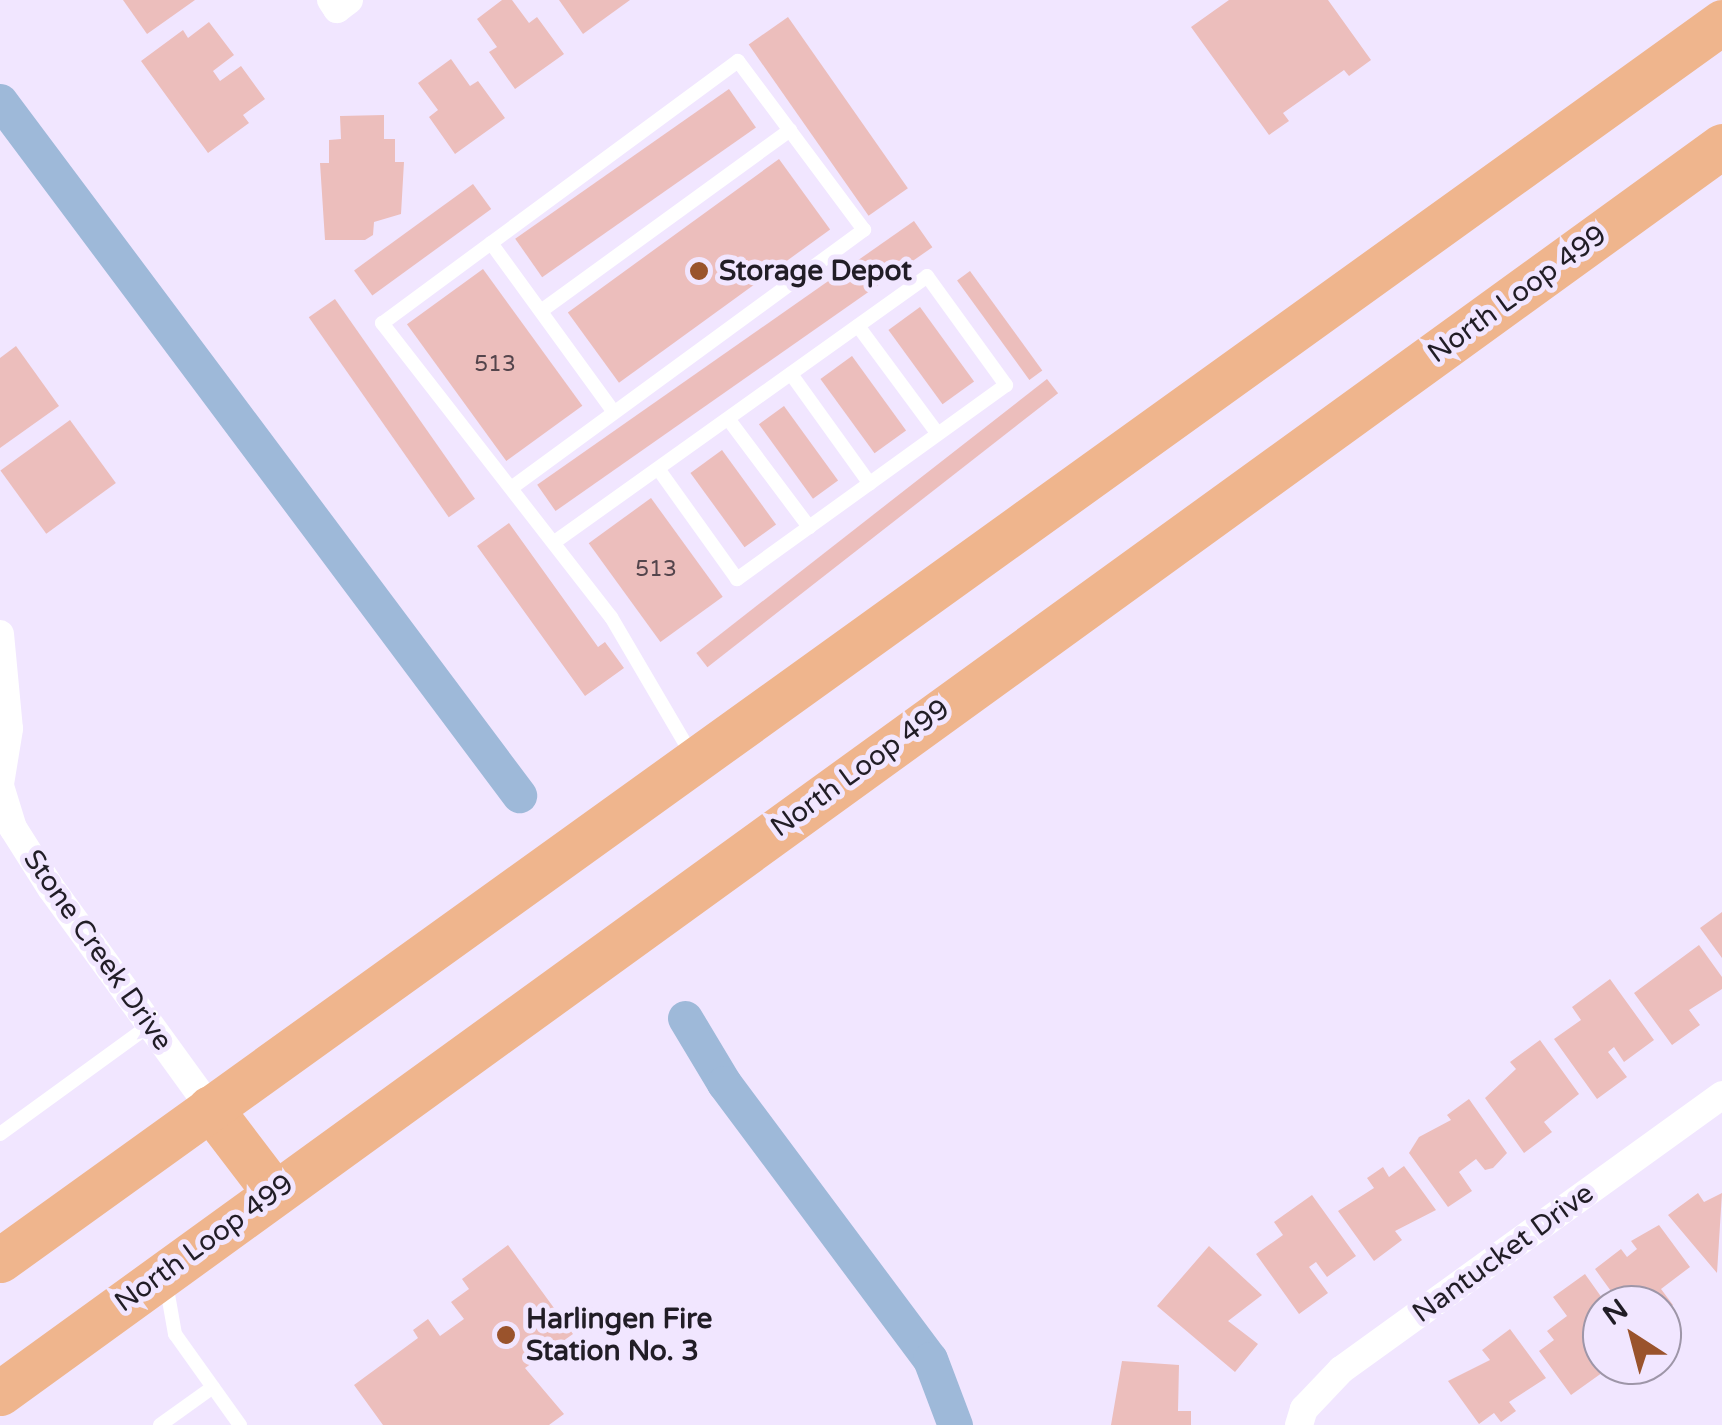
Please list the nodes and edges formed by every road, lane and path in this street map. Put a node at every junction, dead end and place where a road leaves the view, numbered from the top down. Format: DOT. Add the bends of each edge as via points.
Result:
graph roads {
  1 [pos="331,0"];
  2 [pos="349,0"];
  3 [pos="1722,22"];
  4 [pos="790,130"];
  5 [pos="1722,146"];
  6 [pos="491,243"];
  7 [pos="540,311"];
  8 [pos="858,326"];
  9 [pos="791,374"];
  10 [pos="614,412"];
  11 [pos="729,420"];
  12 [pos="938,434"];
  13 [pos="659,470"];
  14 [pos="870,484"];
  15 [pos="514,486"];
  16 [pos="809,527"];
  17 [pos="556,541"];
  18 [pos="0,634"];
  19 [pos="695,760"];
  20 [pos="0,785"];
  21 [pos="150,1024"];
  22 [pos="1722,1095"];
  23 [pos="210,1108"];
  24 [pos="0,1134"];
  25 [pos="274,1192"];
  26 [pos="0,1260"];
  27 [pos="166,1271"];
  28 [pos="212,1387"];
  29 [pos="0,1393"];
  30 [pos="160,1425"];
  31 [pos="240,1425"];
  32 [pos="1299,1425"];
  1 -- 2 [label="street" via="337,8"];
  3 -- 19 [label="main road"];
  4 -- 6 [label="lane" via="738,62"];
  4 -- 7 [label="lane"];
  4 -- 10 [label="lane" via="864,230"];
  5 -- 25 [label="main road, North Loop 499"];
  6 -- 7 [label="lane"];
  6 -- 15 [label="lane" via="382,322 495,473"];
  7 -- 10 [label="lane"];
  8 -- 9 [label="lane"];
  8 -- 12 [label="lane"];
  8 -- 12 [label="lane" via="927,276 1006,385"];
  9 -- 11 [label="lane"];
  9 -- 14 [label="lane"];
  10 -- 15 [label="lane"];
  11 -- 13 [label="lane"];
  11 -- 16 [label="lane"];
  12 -- 14 [label="lane"];
  13 -- 16 [label="lane" via="737,579"];
  13 -- 17 [label="lane"];
  14 -- 16 [label="lane"];
  15 -- 17 [label="lane"];
  17 -- 19 [label="lane" via="611,617"];
  18 -- 20 [label="street, Stone Creek Drive" via="10,728"];
  19 -- 23 [label="main road"];
  20 -- 21 [label="street, Stone Creek Drive" via="13,828"];
  21 -- 23 [label="street, Stone Creek Drive"];
  21 -- 24 [label="lane"];
  22 -- 32 [label="street, Nantucket Drive" via="1342,1370 1304,1408"];
  23 -- 25 [label="main road"];
  23 -- 26 [label="main road"];
  25 -- 27 [label="main road, North Loop 499"];
  27 -- 28 [label="lane" via="166,1310 175,1334"];
  27 -- 29 [label="main road, North Loop 499"];
  28 -- 30 [label="lane"];
  28 -- 31 [label="lane"];
}
